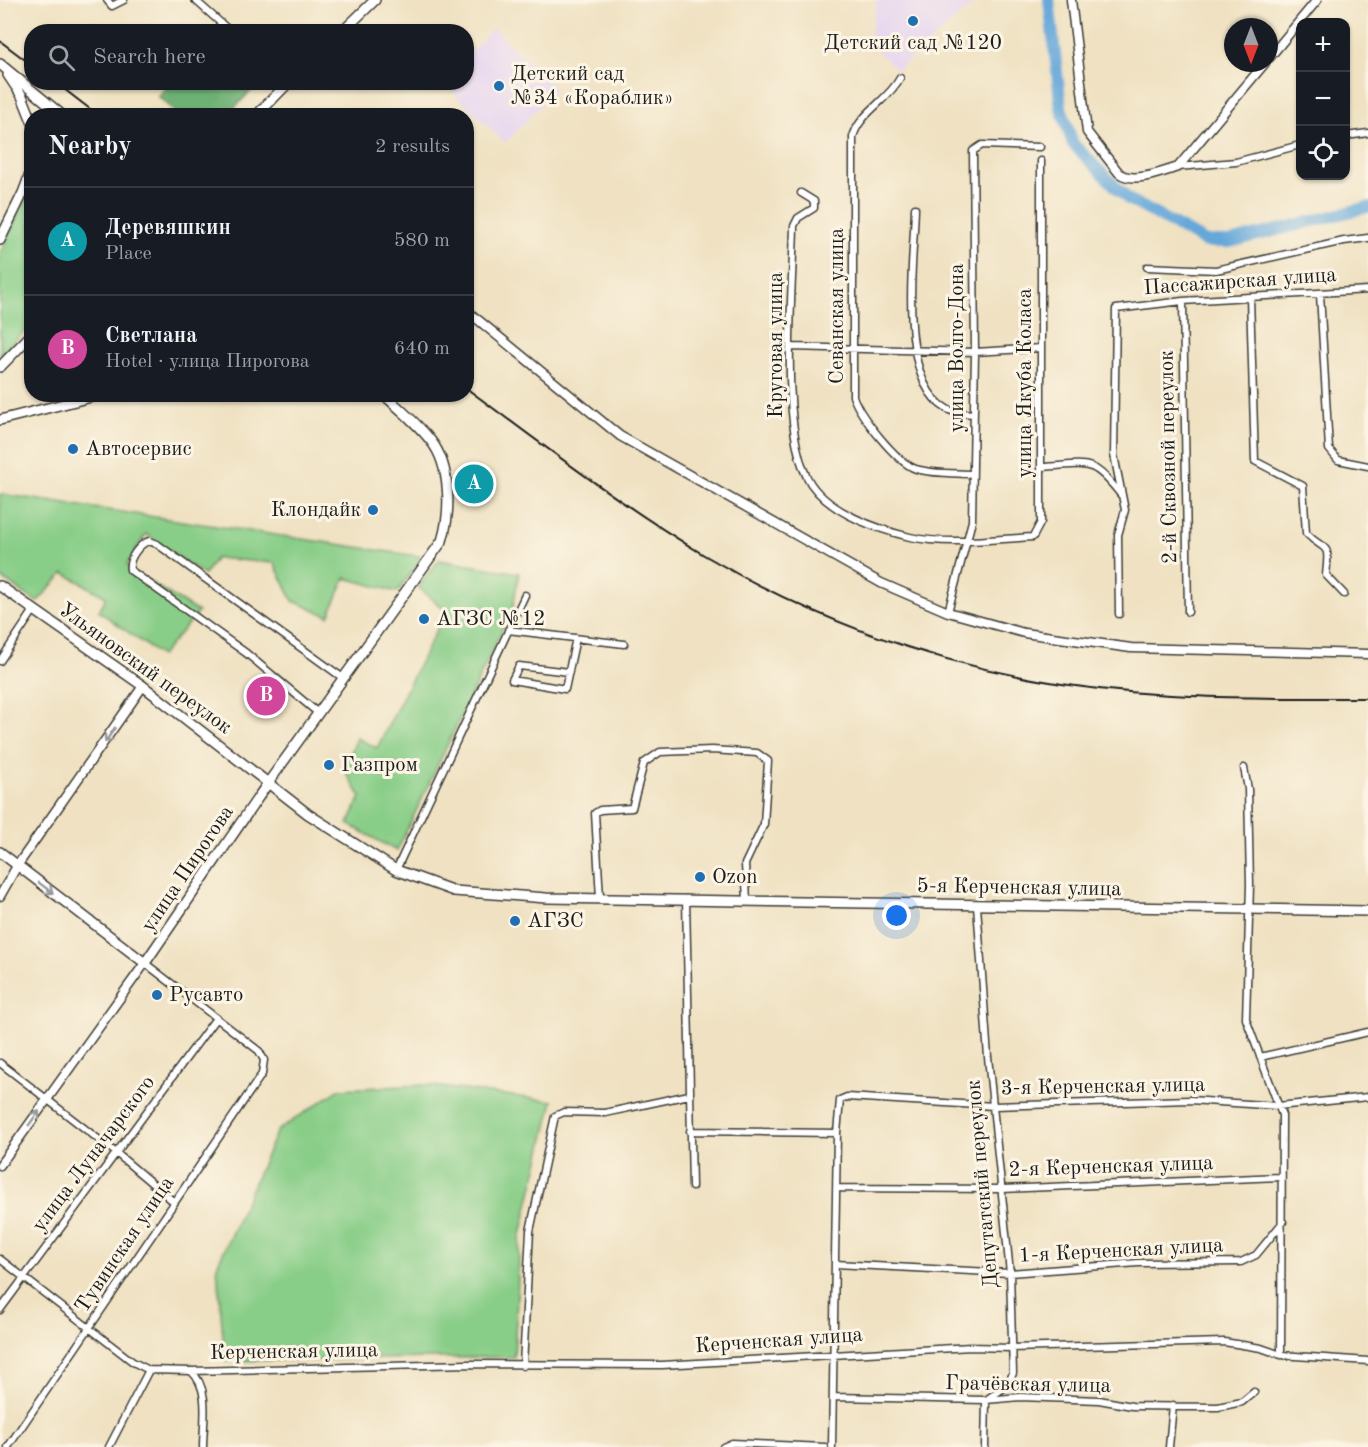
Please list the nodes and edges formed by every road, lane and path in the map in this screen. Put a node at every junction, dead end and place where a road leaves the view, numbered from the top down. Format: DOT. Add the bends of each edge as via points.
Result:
graph roads {
  1 [pos="106,0"];
  2 [pos="124,0"];
  3 [pos="195,0"];
  4 [pos="375,0"];
  5 [pos="1071,0"];
  6 [pos="1317,0"];
  7 [pos="222,24"];
  8 [pos="350,24"];
  9 [pos="1278,47"];
  10 [pos="0,65"];
  11 [pos="1257,72"];
  12 [pos="900,78"];
  13 [pos="24,84"];
  14 [pos="31,90"];
  15 [pos="281,90"];
  16 [pos="27,108"];
  17 [pos="53,108"];
  18 [pos="264,108"];
  19 [pos="1368,133"];
  20 [pos="1350,135"];
  21 [pos="1296,146"];
  22 [pos="1040,147"];
  23 [pos="1041,161"];
  24 [pos="1178,167"];
  25 [pos="24,190"];
  26 [pos="801,193"];
  27 [pos="915,208"];
  28 [pos="1368,238"];
  29 [pos="0,240"];
  30 [pos="1147,267"];
  31 [pos="1368,290"];
  32 [pos="1320,294"];
  33 [pos="1250,297"];
  34 [pos="1183,302"];
  35 [pos="474,317"];
  36 [pos="24,341"];
  37 [pos="792,346"];
  38 [pos="855,346"];
  39 [pos="1041,348"];
  40 [pos="916,350"];
  41 [pos="975,352"];
  42 [pos="3,360"];
  43 [pos="0,367"];
  44 [pos="71,402"];
  45 [pos="391,402"];
  46 [pos="974,414"];
  47 [pos="0,420"];
  48 [pos="1368,466"];
  49 [pos="1041,467"];
  50 [pos="972,474"];
  51 [pos="1124,497"];
  52 [pos="968,540"];
  53 [pos="0,586"];
  54 [pos="1344,594"];
  55 [pos="525,595"];
  56 [pos="34,610"];
  57 [pos="948,612"];
  58 [pos="1188,612"];
  59 [pos="1119,614"];
  60 [pos="508,630"];
  61 [pos="576,638"];
  62 [pos="624,644"];
  63 [pos="1368,654"];
  64 [pos="0,661"];
  65 [pos="569,672"];
  66 [pos="343,678"];
  67 [pos="143,686"];
  68 [pos="318,713"];
  69 [pos="1244,768"];
  70 [pos="268,783"];
  71 [pos="0,852"];
  72 [pos="17,866"];
  73 [pos="396,870"];
  74 [pos="0,896"];
  75 [pos="600,898"];
  76 [pos="686,899"];
  77 [pos="747,900"];
  78 [pos="977,906"];
  79 [pos="1250,910"];
  80 [pos="1368,911"];
  81 [pos="145,963"];
  82 [pos="216,1018"];
  83 [pos="1368,1032"];
  84 [pos="1260,1057"];
  85 [pos="0,1063"];
  86 [pos="689,1095"];
  87 [pos="1368,1097"];
  88 [pos="46,1101"];
  89 [pos="994,1106"];
  90 [pos="1278,1106"];
  91 [pos="690,1131"];
  92 [pos="837,1133"];
  93 [pos="115,1152"];
  94 [pos="0,1166"];
  95 [pos="1281,1177"];
  96 [pos="692,1187"];
  97 [pos="836,1188"];
  98 [pos="1002,1189"];
  99 [pos="174,1202"];
  100 [pos="1283,1221"];
  101 [pos="0,1259"];
  102 [pos="835,1264"];
  103 [pos="1010,1273"];
  104 [pos="23,1277"];
  105 [pos="0,1310"];
  106 [pos="89,1328"];
  107 [pos="1011,1348"];
  108 [pos="834,1353"];
  109 [pos="1281,1355"];
  110 [pos="1368,1361"];
  111 [pos="523,1366"];
  112 [pos="149,1370"];
  113 [pos="191,1371"];
  114 [pos="1254,1392"];
  115 [pos="833,1397"];
  116 [pos="986,1400"];
  117 [pos="1173,1405"];
  118 [pos="8,1447"];
  119 [pos="109,1447"];
  120 [pos="202,1447"];
  121 [pos="724,1447"];
  122 [pos="825,1447"];
  123 [pos="832,1447"];
  124 [pos="985,1447"];
  125 [pos="1169,1447"];
  1 -- 2 [label="street" via="112,6"];
  3 -- 7 [label="street"];
  4 -- 8 [label="main road"];
  5 -- 24 [label="street" via="1088,135 1123,177 1157,174"];
  6 -- 9 [label="street"];
  10 -- 13 [label="main road"];
  10 -- 16 [label="main road"];
  11 -- 24 [label="street"];
  12 -- 38 [label="street, Севанская улица" via="856,128 854,137"];
  14 -- 17 [label="main road"];
  15 -- 18 [label="main road"];
  19 -- 20 [label="street"];
  21 -- 24 [label="street" via="1236,162"];
  22 -- 41 [label="street, улица Волго-Дона" via="982,145 973,151"];
  23 -- 39 [label="street, улица Якуба Коласа"];
  25 -- 29 [label="main road"];
  26 -- 37 [label="street, Круговая улица" via="814,201 814,208 798,218 794,226"];
  27 -- 40 [label="street" via="911,337"];
  28 -- 30 [label="street" via="1216,270"];
  31 -- 32 [label="street, Пассажирская улица"];
  32 -- 33 [label="street, Пассажирская улица"];
  32 -- 48 [label="street" via="1329,449 1338,460"];
  33 -- 34 [label="street, Пассажирская улица"];
  33 -- 54 [label="street" via="1255,461 1303,486 1306,533 1325,546 1326,575"];
  34 -- 51 [label="street, Пассажирская улица" via="1116,309 1114,455"];
  34 -- 58 [label="street, 2-й Сквозной переулок"];
  35 -- 57 [label="street" via="620,436 881,583"];
  36 -- 42 [label="main road"];
  37 -- 38 [label="street"];
  37 -- 52 [label="street, Круговая улица" via="792,424 809,481 818,492 836,507 911,538"];
  38 -- 40 [label="street"];
  38 -- 50 [label="street, Севанская улица" via="853,396 866,422 914,468"];
  39 -- 41 [label="street"];
  39 -- 49 [label="street, улица Якуба Коласа"];
  40 -- 41 [label="street"];
  40 -- 46 [label="street" via="921,379 938,402 954,412"];
  41 -- 46 [label="street, улица Волго-Дона"];
  42 -- 43 [label="main road"];
  44 -- 47 [label="main road"];
  45 -- 66 [label="main road, улица Пирогова" via="432,442 445,477 445,530 434,555"];
  46 -- 50 [label="street, улица Волго-Дона"];
  49 -- 51 [label="street" via="1089,465 1105,473"];
  49 -- 52 [label="street, улица Якуба Коласа" via="1038,533 1033,537"];
  50 -- 52 [label="street, улица Волго-Дона"];
  51 -- 59 [label="street" via="1125,510 1118,535"];
  52 -- 57 [label="street, улица Волго-Дона"];
  53 -- 56 [label="main road, Ульяновский переулок"];
  55 -- 60 [label="street"];
  56 -- 64 [label="street"];
  56 -- 67 [label="main road, Ульяновский переулок"];
  57 -- 63 [label="street" via="1024,633 1131,648"];
  60 -- 61 [label="street"];
  60 -- 73 [label="street"];
  61 -- 62 [label="street"];
  61 -- 65 [label="street"];
  65 -- 65 [label="street" via="565,689 512,680 519,666"];
  66 -- 68 [label="main road, улица Пирогова"];
  66 -- 68 [label="street" via="157,544 149,540 142,543 130,562 130,570 246,653"];
  67 -- 70 [label="main road, Ульяновский переулок"];
  67 -- 72 [label="street, one-way"];
  68 -- 70 [label="main road, улица Пирогова"];
  69 -- 79 [label="street" via="1248,789"];
  70 -- 73 [label="main road, 5-я Керченская улица" via="308,814"];
  70 -- 81 [label="main road, улица Пирогова"];
  71 -- 72 [label="main road"];
  72 -- 74 [label="street"];
  72 -- 81 [label="main road, one-way"];
  73 -- 75 [label="main road, 5-я Керченская улица" via="433,885 472,894"];
  75 -- 76 [label="main road, 5-я Керченская улица"];
  75 -- 77 [label="street" via="595,813 632,808 644,764 653,756 667,751 712,750 757,753 768,761 764,824 745,864"];
  76 -- 77 [label="main road, 5-я Керченская улица"];
  76 -- 86 [label="street"];
  77 -- 78 [label="main road, 5-я Керченская улица"];
  78 -- 79 [label="main road, 5-я Керченская улица"];
  78 -- 89 [label="street, Депутатский переулок"];
  79 -- 80 [label="main road, 5-я Керченская улица"];
  79 -- 84 [label="street" via="1246,1018"];
  81 -- 82 [label="street"];
  81 -- 88 [label="street, улица Пирогова"];
  82 -- 93 [label="street, улица Луначарского"];
  82 -- 99 [label="street, Тувинская улица" via="259,1051 264,1060 262,1074"];
  83 -- 84 [label="street"];
  84 -- 90 [label="street"];
  85 -- 88 [label="street"];
  86 -- 91 [label="street"];
  86 -- 111 [label="street" via="605,1113 564,1112 555,1116 530,1231"];
  87 -- 90 [label="street, 3-я Керченская улица"];
  88 -- 93 [label="street"];
  94 -- 88 [label="street, улица Пирогова, one-way"];
  89 -- 90 [label="street, 3-я Керченская улица" via="1190,1100"];
  89 -- 92 [label="street, 3-я Керченская улица" via="847,1097 840,1100"];
  89 -- 98 [label="street, Депутатский переулок"];
  90 -- 95 [label="street" via="1282,1115"];
  91 -- 92 [label="street"];
  91 -- 96 [label="street"];
  92 -- 97 [label="street"];
  93 -- 99 [label="street"];
  93 -- 104 [label="street, улица Луначарского"];
  95 -- 98 [label="street, 2-я Керченская улица"];
  95 -- 100 [label="street"];
  97 -- 98 [label="street, 2-я Керченская улица"];
  97 -- 102 [label="street"];
  98 -- 103 [label="street, Депутатский переулок"];
  99 -- 106 [label="street, Тувинская улица"];
  100 -- 103 [label="street, 1-я Керченская улица" via="1256,1255 1241,1262 1138,1263"];
  100 -- 109 [label="street"];
  101 -- 104 [label="street"];
  102 -- 103 [label="street, 1-я Керченская улица"];
  102 -- 108 [label="street"];
  103 -- 107 [label="street, Депутатский переулок"];
  104 -- 105 [label="street, улица Луначарского"];
  104 -- 106 [label="street"];
  106 -- 112 [label="street"];
  106 -- 118 [label="street, Тувинская улица"];
  107 -- 108 [label="street, Керченская улица"];
  107 -- 109 [label="street, Керченская улица" via="1224,1342"];
  107 -- 116 [label="street, Депутатский переулок" via="1012,1379"];
  108 -- 111 [label="street, Керченская улица" via="662,1365"];
  108 -- 115 [label="street"];
  109 -- 110 [label="street, Керченская улица"];
  111 -- 113 [label="street, Керченская улица"];
  112 -- 113 [label="street, Керченская улица"];
  112 -- 119 [label="street"];
  113 -- 120 [label="street" via="202,1384"];
  114 -- 117 [label="street, Грачёвская улица" via="1231,1406"];
  115 -- 116 [label="street, Грачёвская улица"];
  115 -- 123 [label="street"];
  116 -- 117 [label="street, Грачёвская улица" via="1031,1397 1099,1400 1132,1406"];
  116 -- 124 [label="street"];
  117 -- 125 [label="street"];
  121 -- 122 [label="street" via="732,1443"];
}
